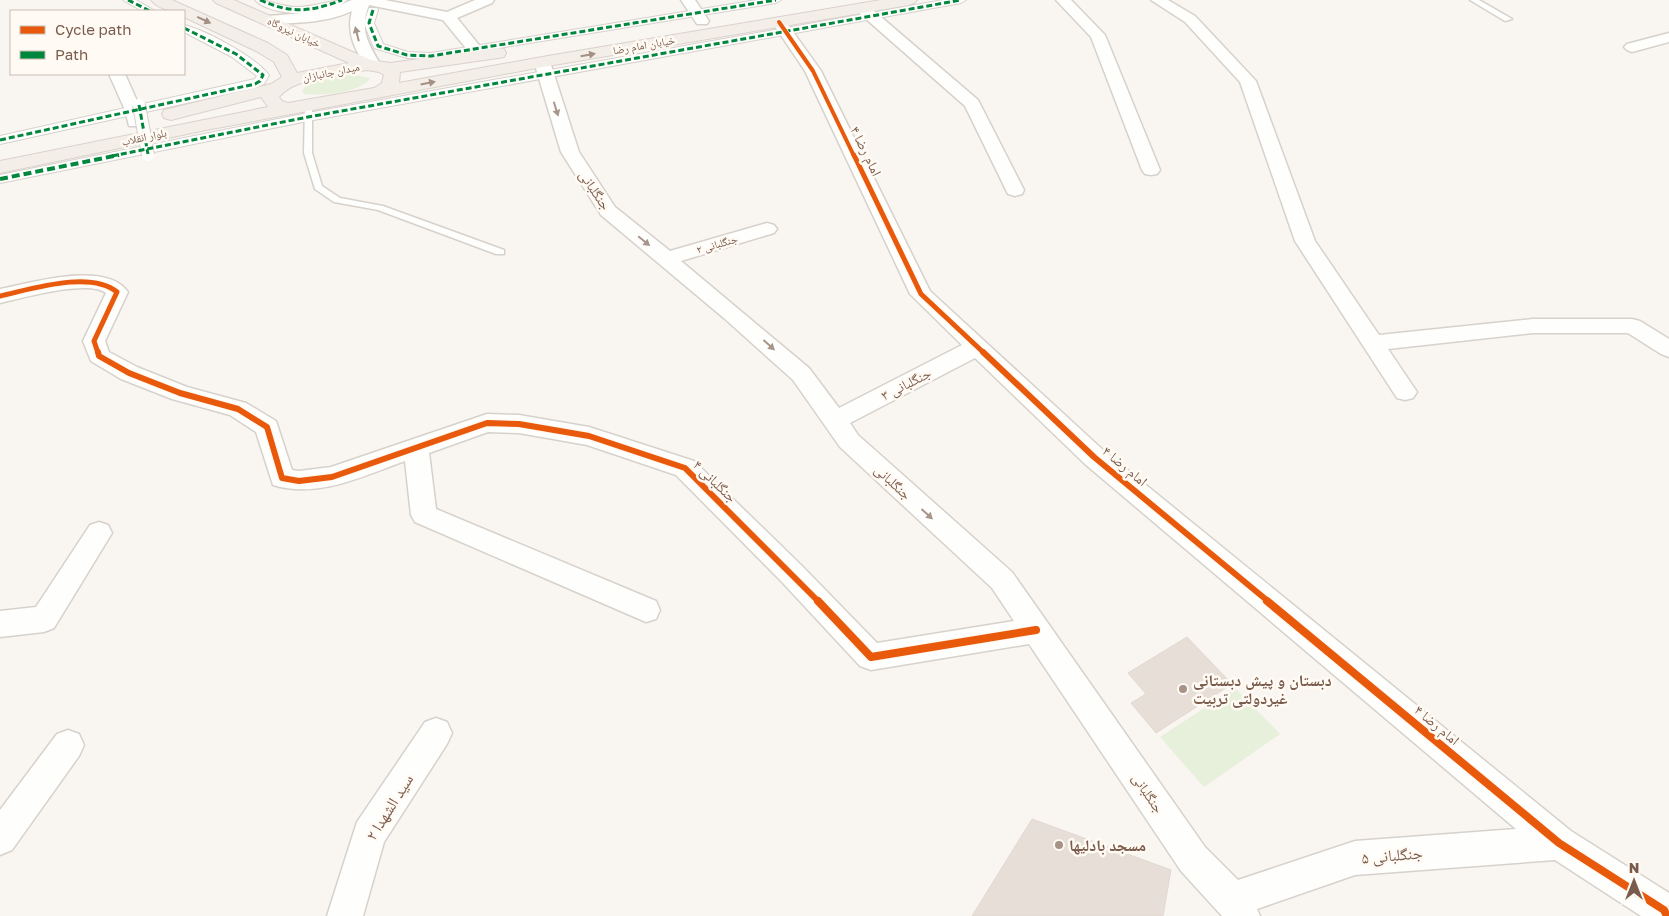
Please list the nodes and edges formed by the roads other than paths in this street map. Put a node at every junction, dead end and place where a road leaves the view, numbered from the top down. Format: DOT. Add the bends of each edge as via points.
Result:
graph roads {
  1 [pos="128,0"];
  2 [pos="160,0"];
  3 [pos="221,0"];
  4 [pos="260,0"];
  5 [pos="342,0"];
  6 [pos="487,0"];
  7 [pos="688,0"];
  8 [pos="828,0"];
  9 [pos="909,0"];
  10 [pos="961,0"];
  11 [pos="1063,0"];
  12 [pos="1158,0"];
  13 [pos="1474,0"];
  14 [pos="367,3"];
  15 [pos="148,10"];
  16 [pos="182,10"];
  17 [pos="185,12"];
  18 [pos="866,12"];
  19 [pos="448,17"];
  20 [pos="699,17"];
  21 [pos="780,18"];
  22 [pos="1508,19"];
  23 [pos="267,20"];
  24 [pos="185,29"];
  25 [pos="295,33"];
  26 [pos="1669,37"];
  27 [pos="262,47"];
  28 [pos="1632,47"];
  29 [pos="474,54"];
  30 [pos="375,66"];
  31 [pos="544,69"];
  32 [pos="480,74"];
  33 [pos="117,75"];
  34 [pos="284,84"];
  35 [pos="380,92"];
  36 [pos="289,110"];
  37 [pos="308,112"];
  38 [pos="136,113"];
  39 [pos="205,115"];
  40 [pos="0,140"];
  41 [pos="0,150"];
  42 [pos="148,154"];
  43 [pos="0,167"];
  44 [pos="1151,170"];
  45 [pos="0,179"];
  46 [pos="1015,190"];
  47 [pos="767,229"];
  48 [pos="500,252"];
  49 [pos="666,259"];
  50 [pos="0,296"];
  51 [pos="1373,343"];
  52 [pos="977,347"];
  53 [pos="1669,349"];
  54 [pos="1406,392"];
  55 [pos="835,420"];
  56 [pos="416,448"];
  57 [pos="100,533"];
  58 [pos="646,610"];
  59 [pos="0,624"];
  60 [pos="1036,630"];
  61 [pos="436,733"];
  62 [pos="68,745"];
  63 [pos="0,838"];
  64 [pos="1559,842"];
  65 [pos="1237,908"];
  66 [pos="345,916"];
  67 [pos="1667,916"];
  1 -- 15 [label="street"];
  2 -- 16 [label="main road, خیابان نیروگاه, one-way"];
  3 -- 23 [label="main road, خیابان نیروگاه"];
  4 -- 5 [label="street" via="294,10"];
  6 -- 19 [label="street"];
  7 -- 20 [label="street"];
  8 -- 20 [label="main road, خیابان امام رضا"];
  9 -- 18 [label="main road, خیابان امام رضا"];
  10 -- 18 [label="street"];
  11 -- 44 [label="street" via="1098,35"];
  12 -- 51 [label="street" via="1190,19 1248,81 1305,241"];
  13 -- 22 [label="lane"];
  14 -- 19 [label="street"];
  14 -- 23 [label="street" via="338,12"];
  14 -- 29 [label="street" via="370,31 383,49 407,55"];
  30 -- 14 [label="street, one-way" via="359,41 355,26"];
  17 -- 27 [label="main road, خیابان نیروگاه, one-way"];
  18 -- 21 [label="main road, خیابان امام رضا"];
  18 -- 46 [label="street" via="972,104"];
  19 -- 29 [label="street"];
  20 -- 21 [label="street"];
  20 -- 29 [label="main road, خیابان امام رضا" via="537,48"];
  21 -- 31 [label="main road, خیابان امام رضا"];
  21 -- 52 [label="street, امام رضا ۴" via="813,71 921,294"];
  23 -- 25 [label="main road, خیابان نیروگاه"];
  24 -- 38 [label="street" via="239,56 257,69 262,78 255,84"];
  25 -- 27 [label="main road" via="290,40"];
  25 -- 30 [label="main road, خیابان نیروگاه"];
  26 -- 28 [label="street"];
  27 -- 34 [label="main road, خیابان نیروگاه" via="281,59"];
  29 -- 30 [label="main road, خیابان امام رضا"];
  29 -- 32 [label="main road" via="464,67"];
  30 -- 34 [label="main road, میدان جانبازان"];
  30 -- 35 [label="main road" via="392,71 394,77 390,85"];
  31 -- 32 [label="main road, خیابان امام رضا"];
  31 -- 37 [label="street"];
  31 -- 49 [label="street, جنگلبانی, one-way" via="570,152 608,212"];
  35 -- 32 [label="main road, خیابان امام رضا, one-way"];
  33 -- 38 [label="street"];
  34 -- 36 [label="main road" via="270,98"];
  34 -- 39 [label="main road, بلوار انقلاب"];
  35 -- 37 [label="main road"];
  36 -- 37 [label="main road"];
  36 -- 39 [label="main road, بلوار انقلاب"];
  37 -- 45 [label="street"];
  37 -- 48 [label="lane" via="308,153 318,187 337,200 380,208"];
  38 -- 39 [label="main road, بلوار انقلاب"];
  38 -- 40 [label="street"];
  38 -- 41 [label="main road, بلوار انقلاب"];
  38 -- 42 [label="street, bridge"];
  39 -- 43 [label="main road, بلوار انقلاب"];
  47 -- 49 [label="street, جنگلبانی ۲"];
  49 -- 55 [label="street, جنگلبانی, one-way" via="801,374"];
  50 -- 56 [label="street, جنگلبانی ۴" via="72,283 109,285 117,292 94,341 99,356 129,373 180,393 238,409 267,426 282,478 299,481 332,477"];
  51 -- 53 [label="street" via="1533,326 1632,326"];
  51 -- 54 [label="street"];
  52 -- 55 [label="street, جنگلبانی ۳"];
  52 -- 64 [label="street, امام رضا ۴" via="1094,457"];
  55 -- 60 [label="street, جنگلبانی, one-way" via="849,441 1002,580"];
  56 -- 58 [label="street" via="424,515"];
  56 -- 60 [label="street, جنگلبانی ۴" via="487,423 519,424 589,436 685,468 871,657"];
  57 -- 59 [label="street" via="44,619"];
  60 -- 65 [label="street, جنگلبانی" via="1193,859"];
  61 -- 66 [label="street, سید الشهدا ۲" via="369,834"];
  62 -- 63 [label="street"];
  64 -- 65 [label="street, جنگلبانی ۵" via="1355,858"];
  64 -- 67 [label="street, امام رضا ۴" via="1664,910"];
}
